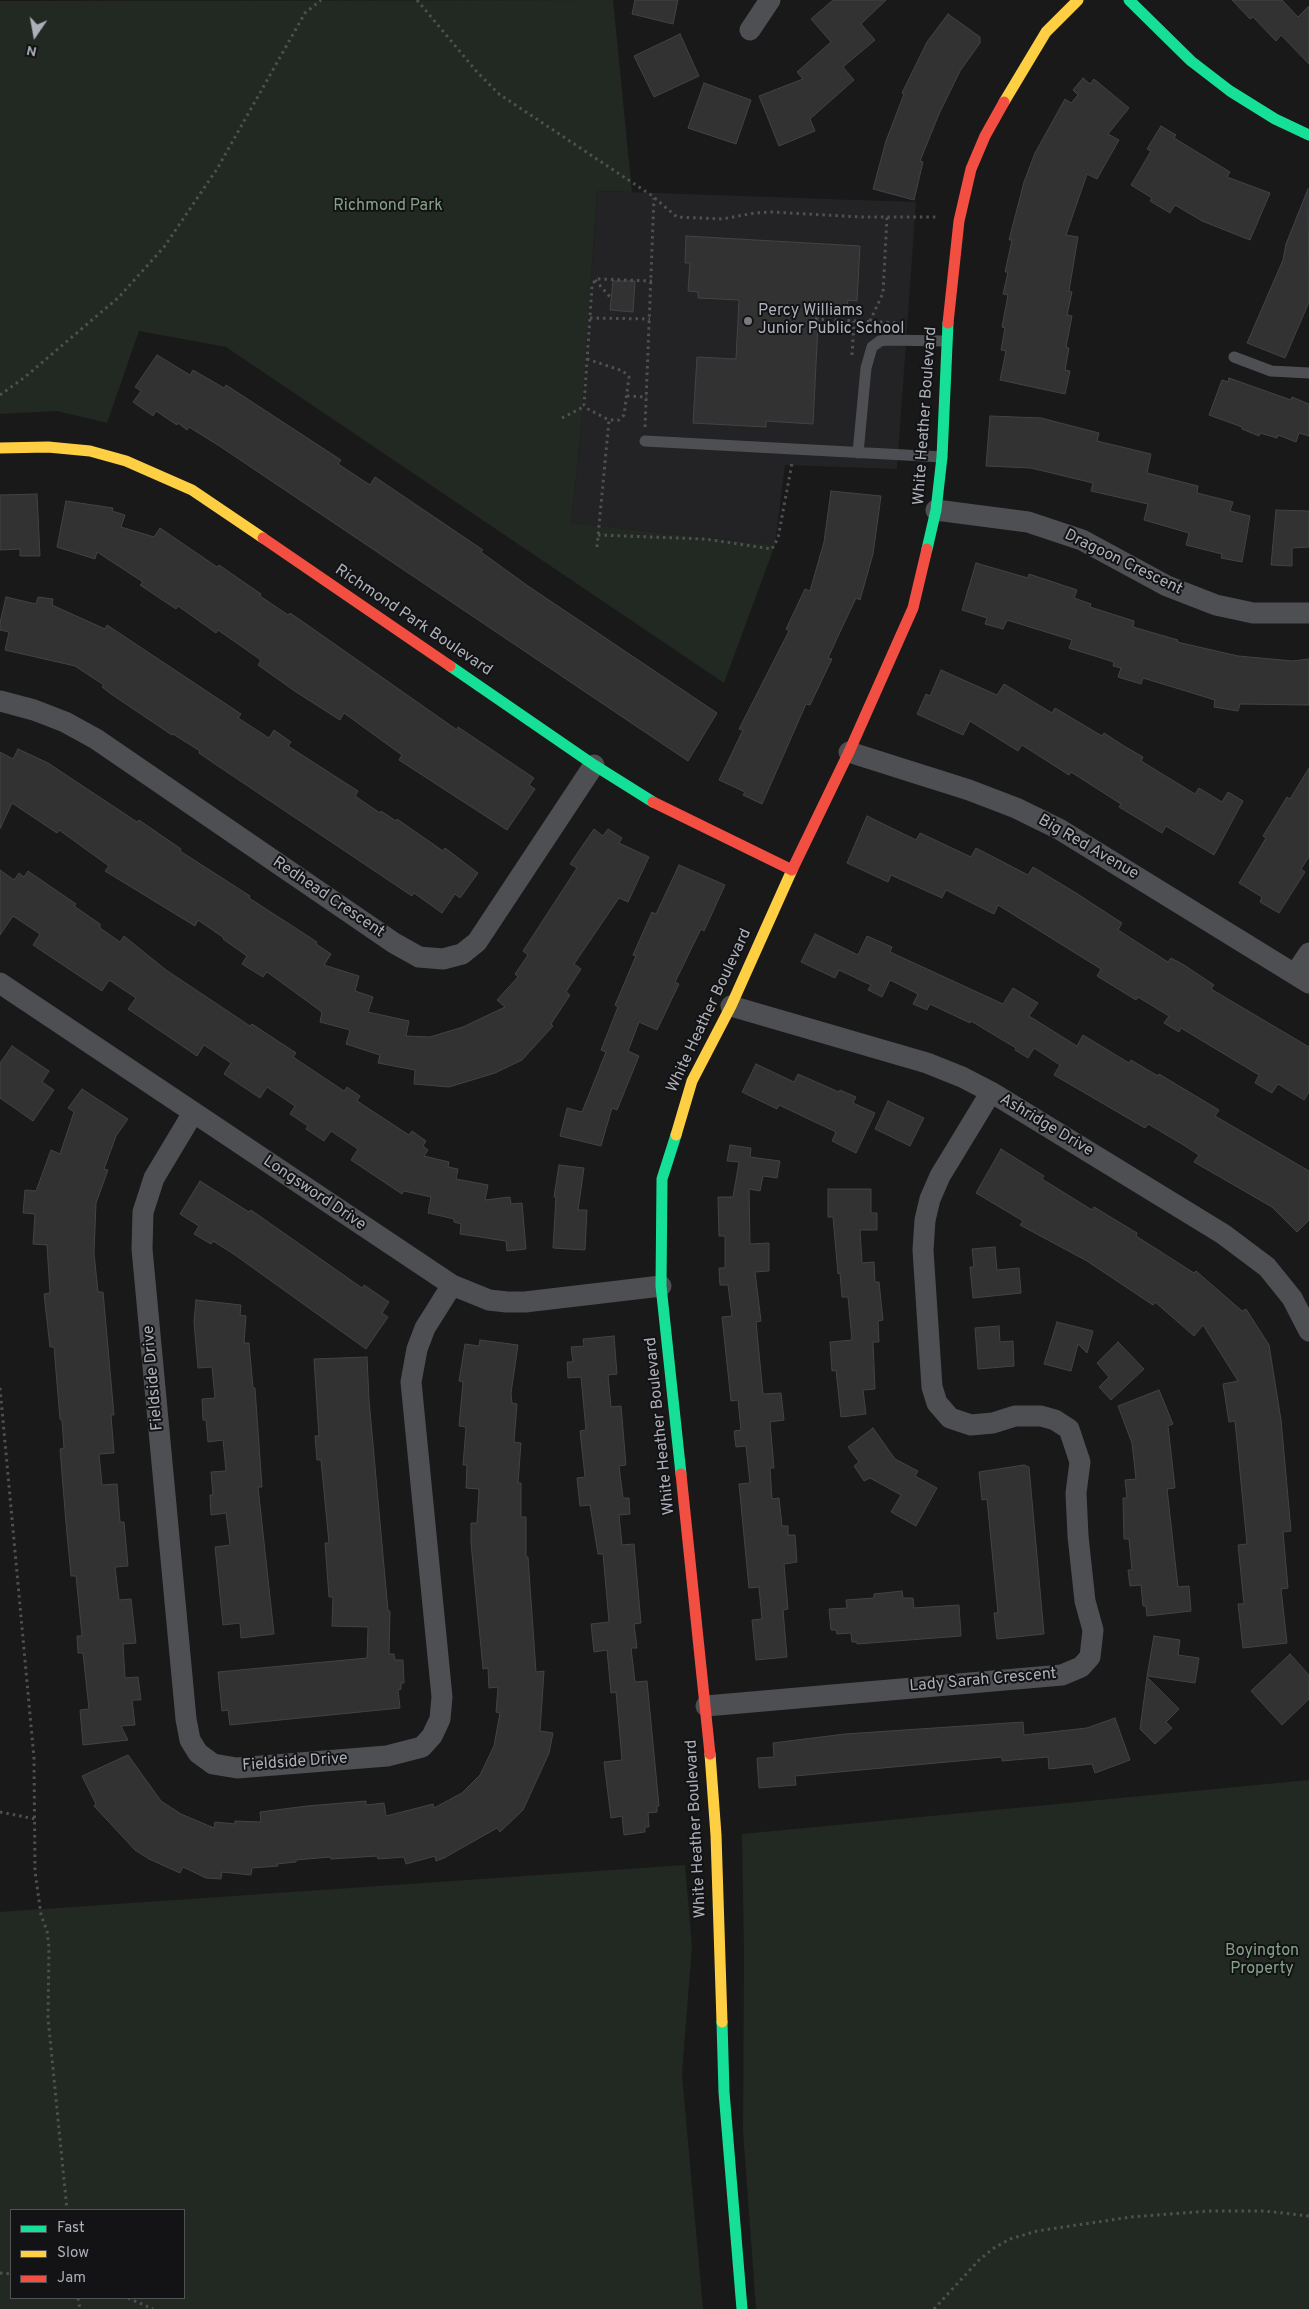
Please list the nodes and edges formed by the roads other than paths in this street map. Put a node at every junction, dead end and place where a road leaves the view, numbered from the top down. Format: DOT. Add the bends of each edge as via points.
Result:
graph roads {
  1 [pos="770,0"];
  2 [pos="1078,0"];
  3 [pos="1129,0"];
  4 [pos="750,30"];
  5 [pos="1309,135"];
  6 [pos="946,341"];
  7 [pos="1234,357"];
  8 [pos="1309,372"];
  9 [pos="645,442"];
  10 [pos="0,448"];
  11 [pos="858,452"];
  12 [pos="942,457"];
  13 [pos="936,510"];
  14 [pos="1309,613"];
  15 [pos="0,701"];
  16 [pos="850,752"];
  17 [pos="594,765"];
  18 [pos="792,870"];
  19 [pos="1309,953"];
  20 [pos="1302,979"];
  21 [pos="0,982"];
  22 [pos="731,1006"];
  23 [pos="991,1092"];
  24 [pos="193,1114"];
  25 [pos="452,1285"];
  26 [pos="662,1286"];
  27 [pos="1309,1331"];
  28 [pos="706,1706"];
  29 [pos="742,2309"];
  1 -- 4 [label="street"];
  2 -- 6 [label="street, White Heather Boulevard" via="1046,32 985,136 971,170 959,221"];
  3 -- 5 [label="street" via="1191,60 1230,91 1275,119"];
  6 -- 11 [label="lane" via="887,340 872,347 866,368"];
  6 -- 12 [label="street, White Heather Boulevard"];
  7 -- 8 [label="lane" via="1271,371"];
  9 -- 11 [label="lane"];
  10 -- 17 [label="street, Richmond Park Boulevard" via="48,447 90,452 126,461 192,490"];
  11 -- 12 [label="lane"];
  12 -- 13 [label="street, White Heather Boulevard"];
  13 -- 14 [label="street, Dragoon Crescent" via="1028,522 1082,540 1166,586 1216,605 1253,613"];
  13 -- 16 [label="street, White Heather Boulevard" via="913,608"];
  15 -- 17 [label="street, Redhead Crescent" via="65,722 96,739 419,957 443,959 462,954 477,942"];
  16 -- 18 [label="street, White Heather Boulevard"];
  16 -- 20 [label="street, Big Red Avenue" via="968,790 1059,829"];
  17 -- 18 [label="street, Richmond Park Boulevard" via="665,809"];
  18 -- 22 [label="street, White Heather Boulevard"];
  19 -- 20 [label="street"];
  21 -- 24 [label="street, Longsword Drive"];
  22 -- 23 [label="street, Ashridge Drive" via="927,1063"];
  22 -- 26 [label="street, White Heather Boulevard" via="692,1080 662,1179"];
  23 -- 27 [label="street, Ashridge Drive" via="1223,1234 1260,1262 1292,1298"];
  23 -- 28 [label="street, Lady Sarah Crescent" via="940,1176 925,1220 923,1250 932,1387 937,1403 950,1418 971,1425 1015,1416 1041,1416 1069,1429 1080,1462 1076,1493 1078,1536 1085,1600 1093,1630 1090,1657 1081,1667 1062,1675"];
  24 -- 25 [label="street, Longsword Drive"];
  24 -- 25 [label="street, Fieldside Drive" via="154,1178 143,1212 142,1249 186,1719 190,1740 198,1753 213,1764 236,1768 387,1756 422,1747 432,1736 440,1719 442,1697 411,1382 425,1328"];
  25 -- 26 [label="street, Longsword Drive" via="489,1300 516,1302"];
  26 -- 28 [label="street, White Heather Boulevard"];
  28 -- 29 [label="street, White Heather Boulevard" via="716,1835 724,2092"];
}
